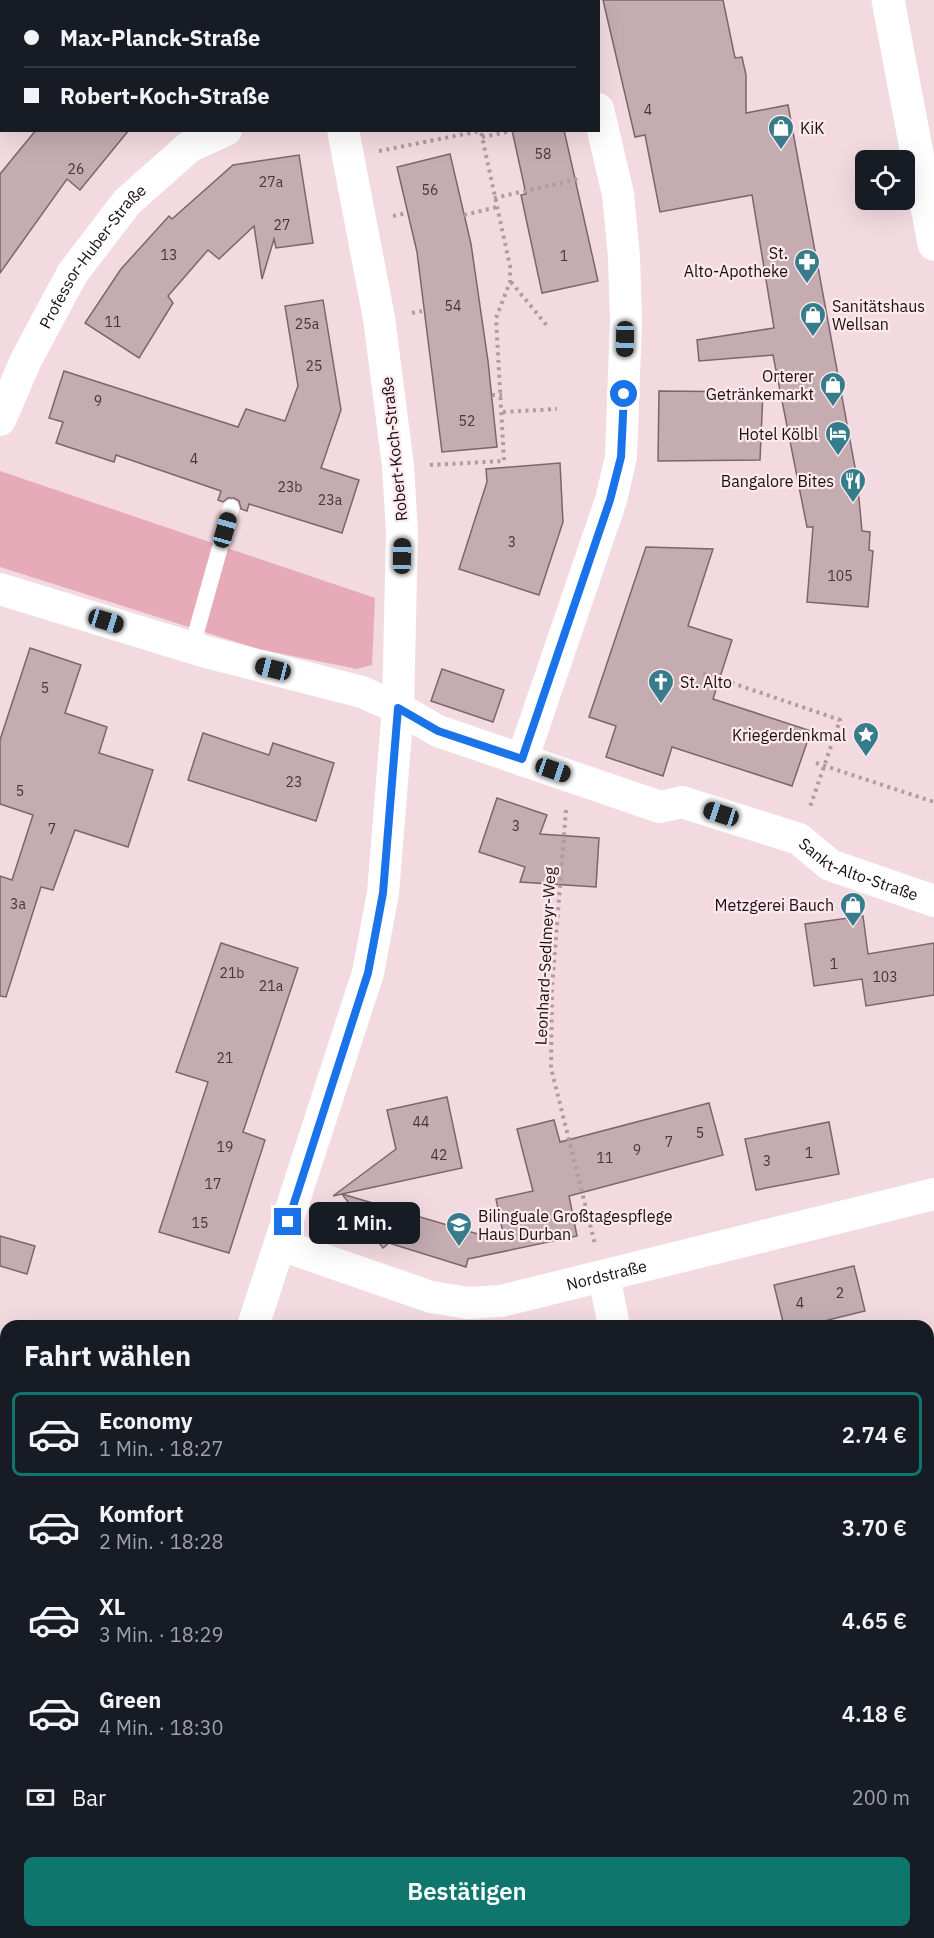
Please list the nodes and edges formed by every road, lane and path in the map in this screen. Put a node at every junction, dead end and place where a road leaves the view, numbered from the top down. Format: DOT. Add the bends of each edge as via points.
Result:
graph roads {
  1 [pos="888,0"];
  2 [pos="600,118"];
  3 [pos="222,132"];
  4 [pos="470,132"];
  5 [pos="480,132"];
  6 [pos="507,132"];
  7 [pos="482,137"];
  8 [pos="346,144"];
  9 [pos="581,189"];
  10 [pos="494,198"];
  11 [pos="497,207"];
  12 [pos="464,215"];
  13 [pos="934,240"];
  14 [pos="510,282"];
  15 [pos="549,328"];
  16 [pos="492,395"];
  17 [pos="502,395"];
  18 [pos="557,409"];
  19 [pos="503,412"];
  20 [pos="0,420"];
  21 [pos="398,466"];
  22 [pos="231,508"];
  23 [pos="0,589"];
  24 [pos="192,647"];
  25 [pos="703,673"];
  26 [pos="398,708"];
  27 [pos="522,759"];
  28 [pos="816,763"];
  29 [pos="824,767"];
  30 [pos="568,776"];
  31 [pos="934,802"];
  32 [pos="800,839"];
  33 [pos="934,901"];
  34 [pos="934,1194"];
  35 [pos="281,1245"];
  36 [pos="604,1276"];
  37 [pos="255,1320"];
  38 [pos="613,1320"];
  1 -- 13 [label="main road"];
  2 -- 27 [label="street" via="618,194 624,257 621,457"];
  3 -- 20 [label="street, Professor-Huber-Straße" via="189,147 127,202 72,274 26,360"];
  4 -- 8 [label="path"];
  5 -- 7 [label="path"];
  6 -- 7 [label="path"];
  7 -- 10 [label="path"];
  8 -- 21 [label="street, Robert-Koch-Straße" via="379,318"];
  9 -- 10 [label="path" via="578,179"];
  10 -- 11 [label="path"];
  11 -- 12 [label="path"];
  11 -- 14 [label="path"];
  14 -- 15 [label="path"];
  14 -- 17 [label="path" via="496,318"];
  16 -- 17 [label="path"];
  17 -- 19 [label="path"];
  18 -- 19 [label="path"];
  19 -- 21 [label="path" via="504,461"];
  21 -- 26 [label="street, Robert-Koch-Straße" via="402,532"];
  22 -- 24 [label="lane"];
  23 -- 24 [label="street, Sankt-Alto-Straße"];
  24 -- 26 [label="street, Sankt-Alto-Straße" via="362,692"];
  25 -- 29 [label="path" via="840,720"];
  26 -- 27 [label="street, Sankt-Alto-Straße" via="438,731"];
  26 -- 35 [label="street, Robert-Koch-Straße" via="383,893 368,973"];
  27 -- 30 [label="street, Sankt-Alto-Straße"];
  28 -- 29 [label="path"];
  29 -- 31 [label="path"];
  29 -- 32 [label="path"];
  30 -- 32 [label="street, Sankt-Alto-Straße" via="660,807 682,802"];
  30 -- 36 [label="path, Leonhard-Sedlmeyr-Weg" via="552,988 551,1068"];
  32 -- 33 [label="street, Sankt-Alto-Straße" via="830,865"];
  34 -- 36 [label="street, Nordstraße"];
  35 -- 36 [label="street, Nordstraße" via="431,1297 468,1303 501,1301"];
  35 -- 37 [label="street, Robert-Koch-Straße"];
  36 -- 38 [label="street"];
}
